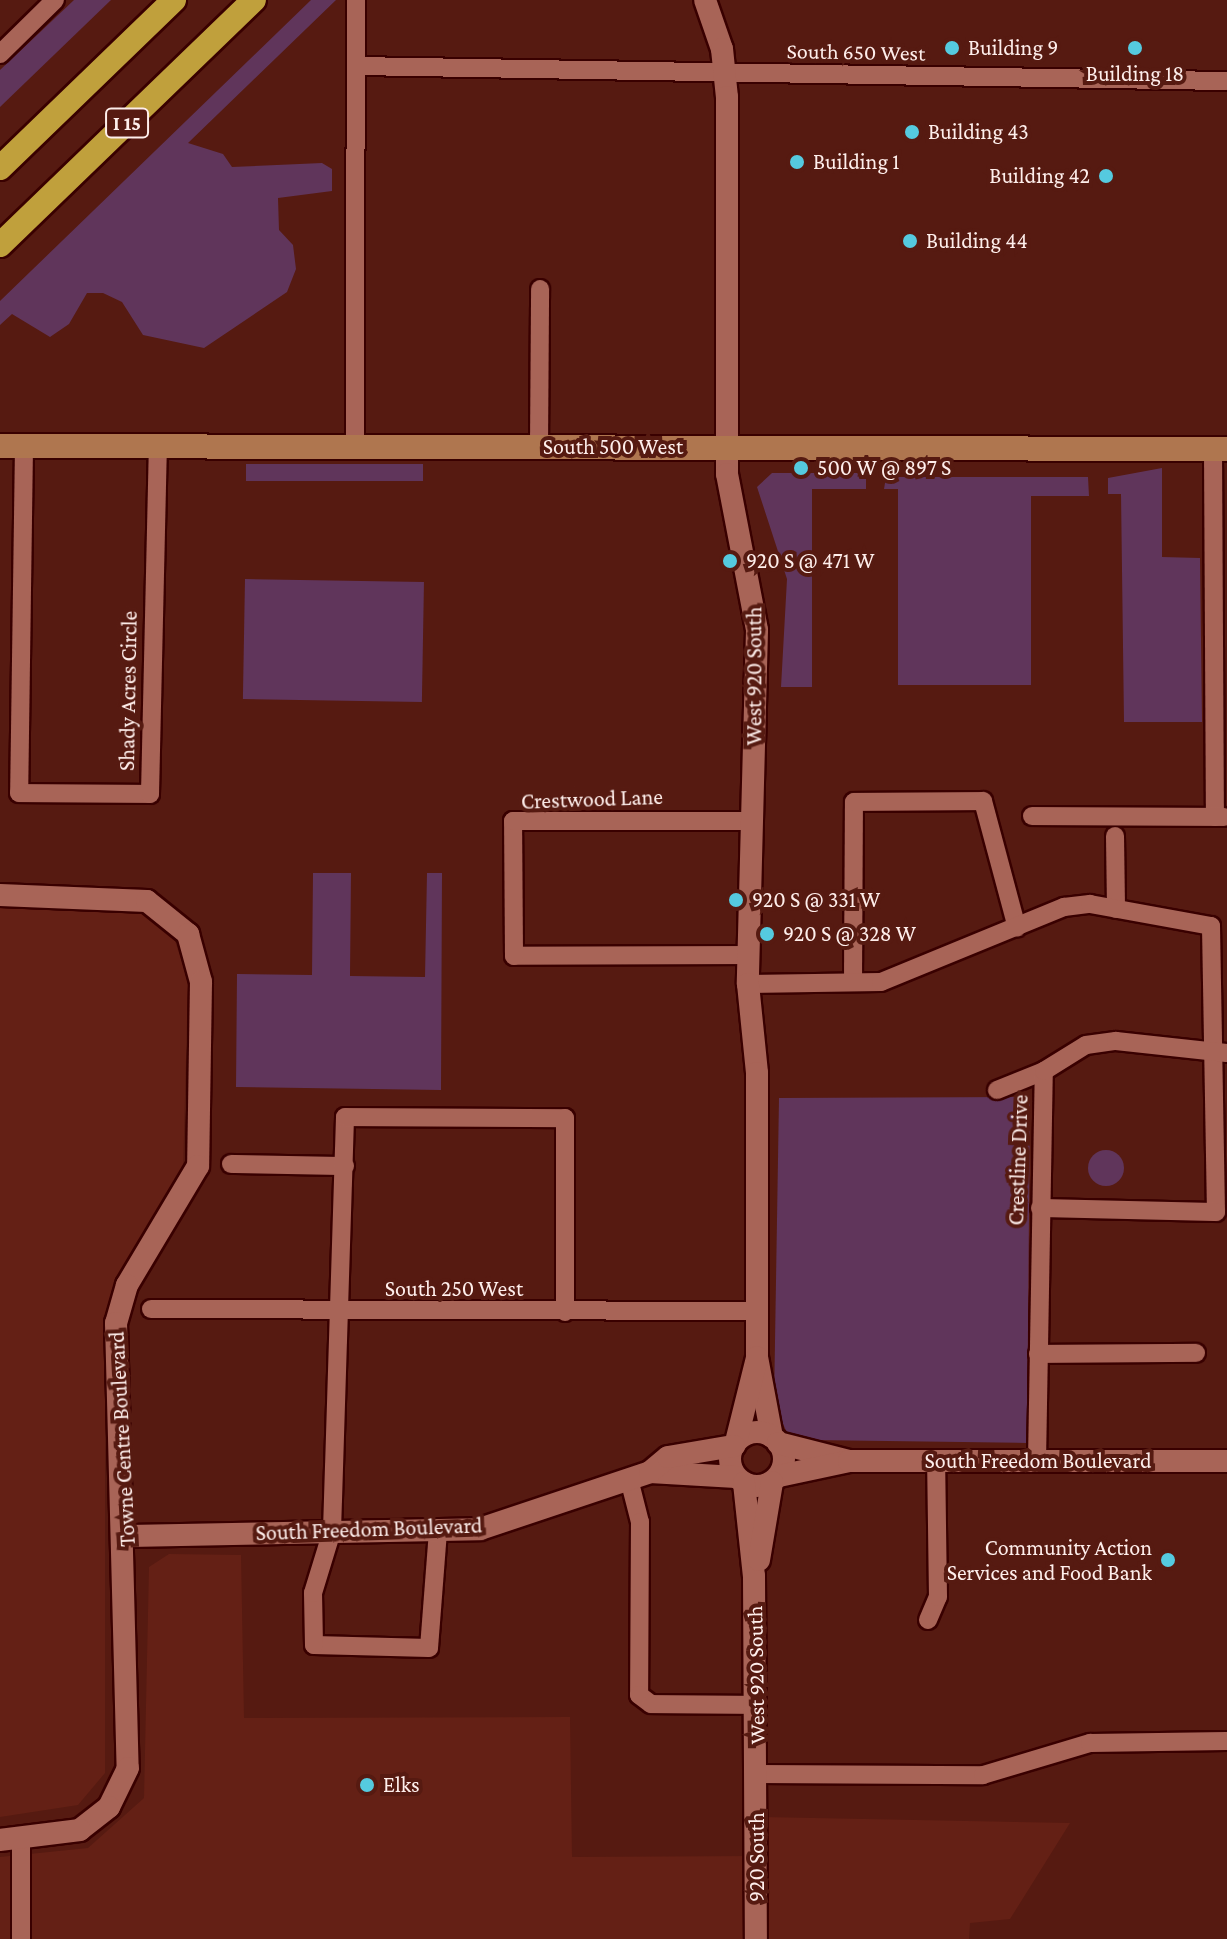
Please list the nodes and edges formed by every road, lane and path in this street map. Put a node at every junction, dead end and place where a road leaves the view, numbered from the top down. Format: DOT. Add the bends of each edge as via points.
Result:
graph roads {
  1 [pos="55,0"];
  2 [pos="174,0"];
  3 [pos="254,0"];
  4 [pos="356,0"];
  5 [pos="705,0"];
  6 [pos="0,54"];
  7 [pos="356,66"];
  8 [pos="725,73"];
  9 [pos="1227,81"];
  10 [pos="0,168"];
  11 [pos="0,245"];
  12 [pos="540,289"];
  13 [pos="12,446"];
  14 [pos="158,446"];
  15 [pos="355,446"];
  16 [pos="539,447"];
  17 [pos="725,448"];
  18 [pos="1220,449"];
  19 [pos="1032,816"];
  20 [pos="1221,817"];
  21 [pos="750,821"];
  22 [pos="1115,836"];
  23 [pos="0,895"];
  24 [pos="1116,909"];
  25 [pos="1017,928"];
  26 [pos="748,955"];
  27 [pos="853,982"];
  28 [pos="748,984"];
  29 [pos="1221,1053"];
  30 [pos="1044,1071"];
  31 [pos="997,1090"];
  32 [pos="231,1164"];
  33 [pos="345,1166"];
  34 [pos="1040,1208"];
  35 [pos="151,1309"];
  36 [pos="756,1311"];
  37 [pos="565,1312"];
  38 [pos="341,1313"];
  39 [pos="1196,1353"];
  40 [pos="1038,1354"];
  41 [pos="757,1357"];
  42 [pos="775,1440"];
  43 [pos="735,1444"];
  44 [pos="849,1461"];
  45 [pos="936,1461"];
  46 [pos="1037,1461"];
  47 [pos="1227,1461"];
  48 [pos="640,1476"];
  49 [pos="776,1479"];
  50 [pos="740,1480"];
  51 [pos="332,1531"];
  52 [pos="438,1531"];
  53 [pos="127,1536"];
  54 [pos="754,1576"];
  55 [pos="928,1620"];
  56 [pos="756,1705"];
  57 [pos="1227,1741"];
  58 [pos="757,1774"];
  59 [pos="11,1840"];
  60 [pos="21,1939"];
  61 [pos="756,1939"];
  1 -- 6 [label="street"];
  2 -- 10 [label="highway, I 15"];
  3 -- 11 [label="highway, I 15"];
  4 -- 7 [label="street"];
  5 -- 8 [label="street, West 920 South"];
  7 -- 8 [label="street, South 650 West"];
  7 -- 15 [label="street"];
  8 -- 9 [label="street, South 650 West"];
  8 -- 17 [label="street, West 920 South"];
  12 -- 16 [label="street"];
  13 -- 14 [label="main road, South 500 West"];
  13 -- 14 [label="street, Shady Acres Circle" via="19,793 150,794"];
  14 -- 15 [label="main road, South 500 West"];
  15 -- 16 [label="main road, South 500 West"];
  16 -- 17 [label="main road, South 500 West"];
  17 -- 18 [label="main road, South 500 West"];
  17 -- 21 [label="street, West 920 South" via="756,613"];
  18 -- 20 [label="street"];
  19 -- 20 [label="street"];
  21 -- 26 [label="street, West 920 South"];
  21 -- 26 [label="street, Crestwood Lane" via="513,821 514,956"];
  22 -- 24 [label="street"];
  23 -- 53 [label="street, Towne Centre Boulevard" via="142,899 175,918 198,959 198,1166 118,1304"];
  24 -- 25 [label="street" via="1064,907"];
  24 -- 29 [label="street" via="1211,926"];
  25 -- 27 [label="street" via="893,979"];
  25 -- 27 [label="street" via="983,801 854,802"];
  26 -- 28 [label="street, West 920 South"];
  27 -- 28 [label="street"];
  28 -- 36 [label="street, West 920 South" via="757,1073"];
  29 -- 30 [label="street, Crestline Drive" via="1116,1041 1086,1045"];
  29 -- 34 [label="street" via="1216,1212"];
  30 -- 31 [label="street"];
  30 -- 34 [label="street, Crestline Drive"];
  32 -- 33 [label="street"];
  33 -- 37 [label="street" via="345,1117 565,1118"];
  33 -- 38 [label="street"];
  34 -- 40 [label="street, Crestline Drive"];
  35 -- 38 [label="street, South 250 West"];
  36 -- 37 [label="street, South 250 West"];
  36 -- 41 [label="street, West 920 South"];
  37 -- 38 [label="street, South 250 West"];
  38 -- 51 [label="street" via="333,1359"];
  39 -- 40 [label="street"];
  40 -- 46 [label="street, Crestline Drive"];
  41 -- 42 [label="street, West 920 South"];
  41 -- 43 [label="street, West 920 South"];
  42 -- 43 [label="street, South Freedom Boulevard" via="756,1432"];
  42 -- 44 [label="street, South Freedom Boulevard"];
  42 -- 49 [label="street, West 920 South"];
  43 -- 48 [label="street, South Freedom Boulevard" via="668,1457"];
  43 -- 50 [label="street, West 920 South"];
  44 -- 45 [label="street, South Freedom Boulevard"];
  44 -- 49 [label="street, South Freedom Boulevard"];
  45 -- 46 [label="street, South Freedom Boulevard"];
  45 -- 55 [label="street" via="938,1597"];
  46 -- 47 [label="street, South Freedom Boulevard"];
  48 -- 50 [label="street, South Freedom Boulevard"];
  48 -- 52 [label="street, South Freedom Boulevard" via="480,1529"];
  48 -- 56 [label="street" via="639,1695 651,1704"];
  49 -- 50 [label="street, South Freedom Boulevard"];
  49 -- 54 [label="street, West 920 South"];
  50 -- 54 [label="street, West 920 South"];
  51 -- 52 [label="street, South Freedom Boulevard"];
  51 -- 52 [label="street" via="313,1593 312,1638 320,1650 433,1645"];
  51 -- 53 [label="street, South Freedom Boulevard"];
  53 -- 59 [label="street, Towne Centre Boulevard" via="131,1741 125,1780 109,1807 80,1830"];
  54 -- 56 [label="street, West 920 South"];
  56 -- 58 [label="street, West 920 South"];
  57 -- 58 [label="street" via="1090,1743 983,1775"];
  58 -- 61 [label="street, 920 South"];
  59 -- 60 [label="street"];
}
